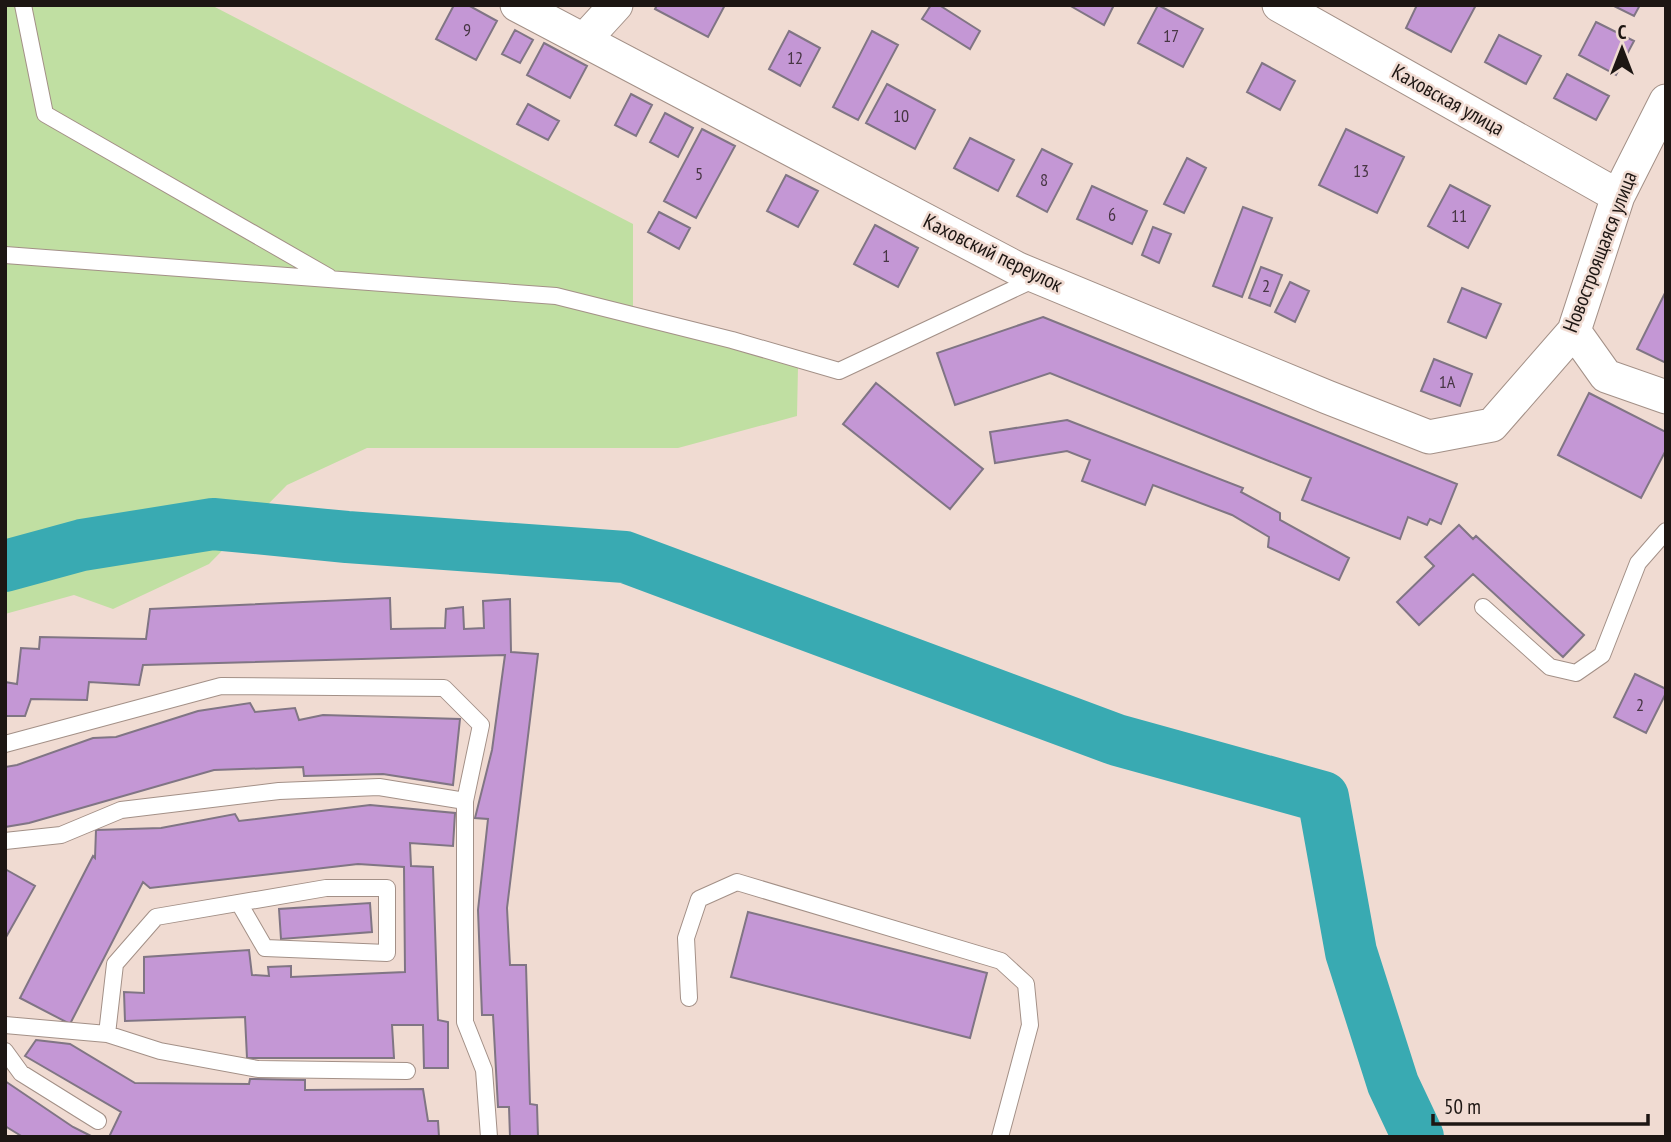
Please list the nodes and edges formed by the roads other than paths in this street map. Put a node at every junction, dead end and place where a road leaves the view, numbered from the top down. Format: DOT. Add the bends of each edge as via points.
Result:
graph roads {
  1 [pos="23,5"];
  2 [pos="517,5"];
  3 [pos="616,5"];
  4 [pos="1279,5"];
  5 [pos="584,40"];
  6 [pos="1666,101"];
  7 [pos="1618,196"];
  8 [pos="5,255"];
  9 [pos="1038,277"];
  10 [pos="334,280"];
  11 [pos="1574,331"];
  12 [pos="1666,397"];
  13 [pos="1492,425"];
  14 [pos="1666,531"];
  15 [pos="1483,607"];
  16 [pos="5,744"];
  17 [pos="465,801"];
  18 [pos="5,841"];
  19 [pos="239,903"];
  20 [pos="689,998"];
  21 [pos="5,1025"];
  22 [pos="107,1034"];
  23 [pos="5,1051"];
  24 [pos="407,1071"];
  25 [pos="99,1121"];
  26 [pos="489,1137"];
  27 [pos="1000,1137"];
  1 -- 10 [label="lane" via="45,114"];
  2 -- 5 [label="street, Каховский переулок"];
  3 -- 5 [label="street"];
  4 -- 7 [label="street, Каховская улица"];
  5 -- 9 [label="street, Каховский переулок"];
  6 -- 7 [label="street, Новостроящаяся улица"];
  7 -- 11 [label="street, Новостроящаяся улица"];
  8 -- 10 [label="lane"];
  9 -- 10 [label="lane" via="839,371 556,296"];
  9 -- 13 [label="street, Каховский переулок" via="1429,437"];
  11 -- 12 [label="street" via="1606,376"];
  11 -- 13 [label="street, Новостроящаяся улица"];
  14 -- 15 [label="lane" via="1638,563 1602,655 1576,673 1550,667"];
  16 -- 17 [label="lane" via="221,686 444,688 481,725"];
  17 -- 18 [label="lane" via="379,787 279,791 121,810 61,835"];
  17 -- 26 [label="lane" via="465,1022 484,1070"];
  19 -- 19 [label="lane" via="326,888 387,888 387,953 265,948"];
  19 -- 22 [label="lane" via="156,917 115,964"];
  20 -- 27 [label="lane" via="686,938 699,899 737,882 1001,961 1026,984 1030,1025"];
  21 -- 22 [label="lane"];
  22 -- 24 [label="lane" via="160,1051 258,1069"];
  23 -- 25 [label="lane" via="21,1073"];
}
